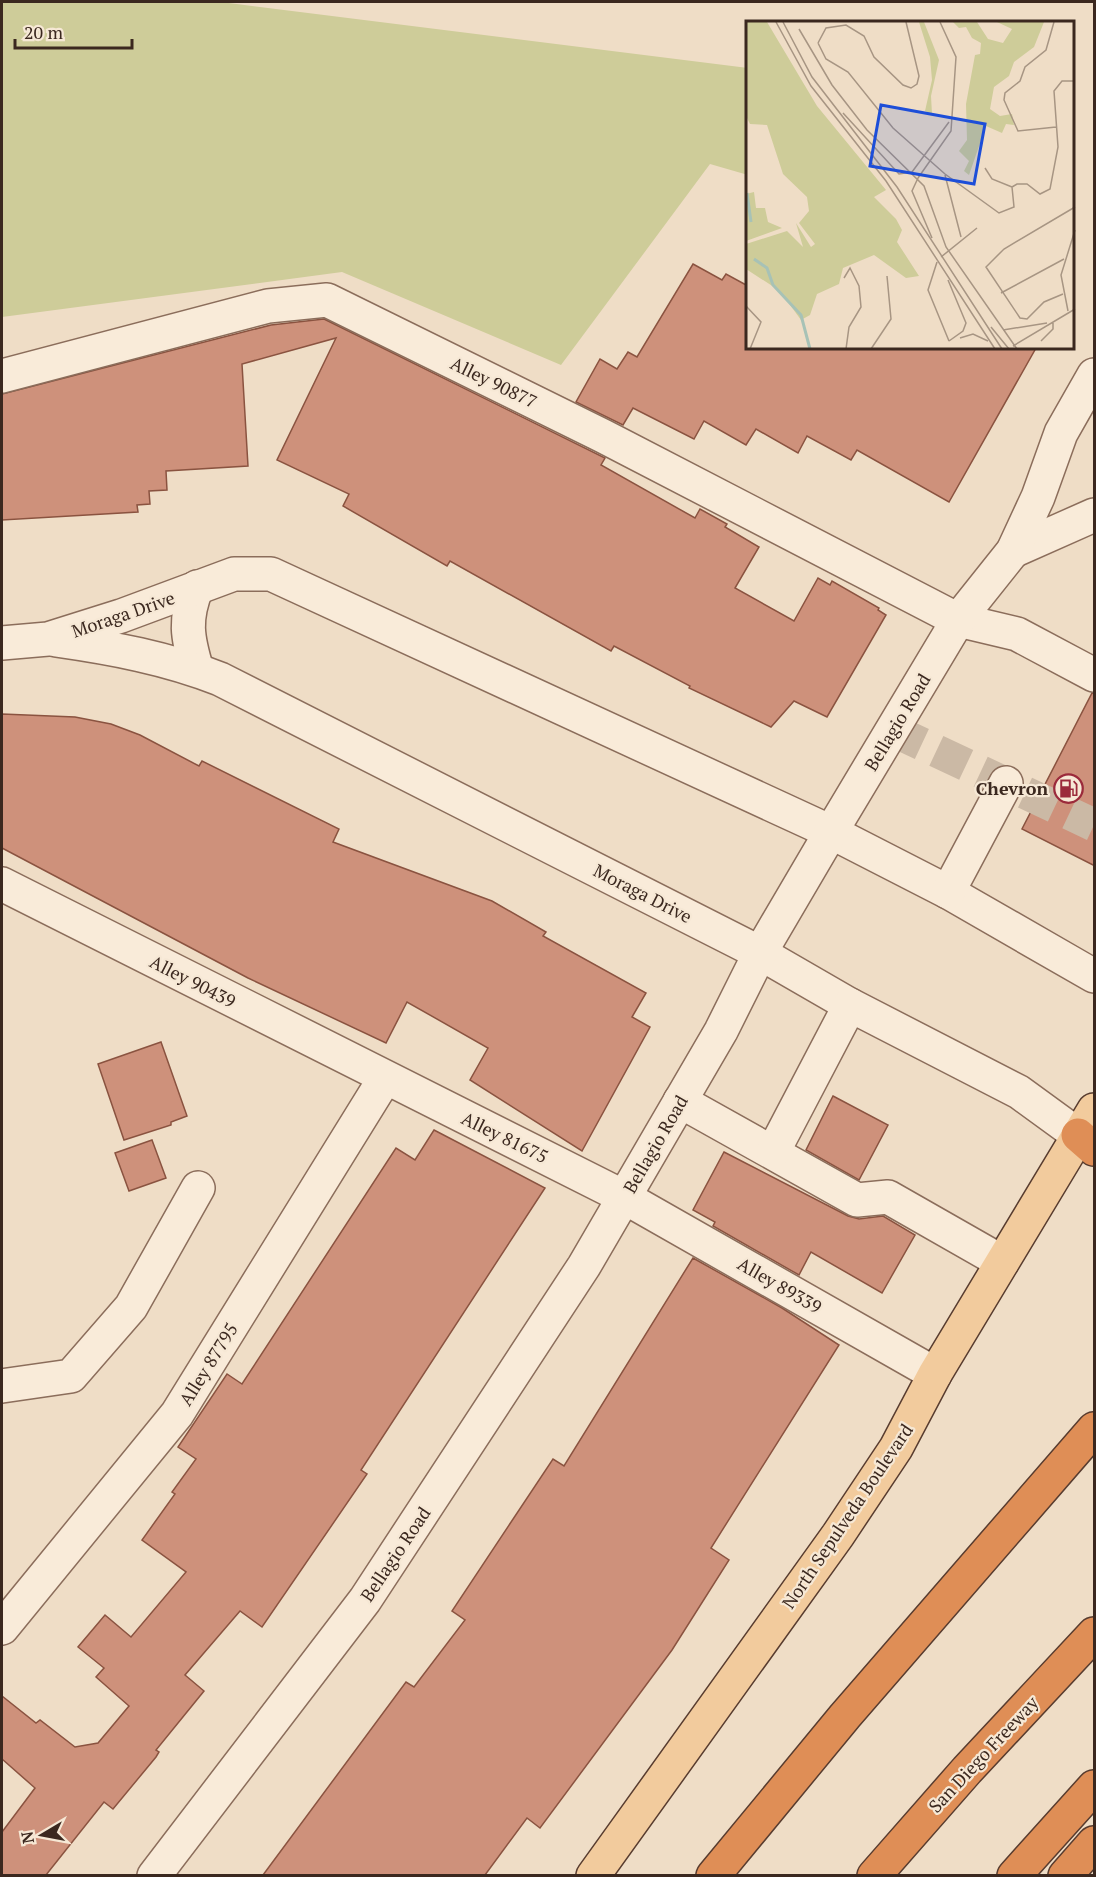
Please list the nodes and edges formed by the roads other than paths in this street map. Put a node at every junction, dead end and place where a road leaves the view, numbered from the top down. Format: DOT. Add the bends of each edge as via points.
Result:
graph roads {
  1 [pos="1095,375"];
  2 [pos="2,376"];
  3 [pos="1095,515"];
  4 [pos="1012,551"];
  5 [pos="197,587"];
  6 [pos="958,620"];
  7 [pos="48,639"];
  8 [pos="2,643"];
  9 [pos="197,670"];
  10 [pos="1095,675"];
  11 [pos="1006,783"];
  12 [pos="831,832"];
  13 [pos="2,884"];
  14 [pos="948,891"];
  15 [pos="760,952"];
  16 [pos="1095,976"];
  17 [pos="850,1005"];
  18 [pos="385,1078"];
  19 [pos="680,1101"];
  20 [pos="1089,1131"];
  21 [pos="773,1152"];
  22 [pos="198,1188"];
  23 [pos="624,1197"];
  24 [pos="1002,1262"];
  25 [pos="935,1374"];
  26 [pos="2,1386"];
  27 [pos="1095,1429"];
  28 [pos="2,1628"];
  29 [pos="1095,1634"];
  30 [pos="1095,1787"];
  31 [pos="1095,1843"];
  32 [pos="154,1875"];
  33 [pos="592,1875"];
  34 [pos="713,1875"];
  35 [pos="874,1875"];
  36 [pos="1014,1875"];
  37 [pos="1065,1875"];
  1 -- 4 [label="street, Bellagio Road" via="1061,433 1038,497"];
  2 -- 6 [label="street, Alley 90877" via="268,306 327,300 603,436"];
  3 -- 4 [label="street"];
  4 -- 6 [label="street, Bellagio Road"];
  5 -- 7 [label="street, Moraga Drive"];
  5 -- 9 [label="street, Moraga Drive" via="189,608 188,641"];
  5 -- 12 [label="street, Moraga Drive" via="234,574 271,574"];
  6 -- 10 [label="street, Alley 90877" via="1017,634"];
  6 -- 12 [label="street, Bellagio Road"];
  7 -- 8 [label="street, Moraga Drive"];
  7 -- 9 [label="street, Moraga Drive" via="123,650"];
  9 -- 15 [label="street, Moraga Drive"];
  11 -- 14 [label="street"];
  12 -- 14 [label="street, Moraga Drive"];
  12 -- 15 [label="street, Bellagio Road"];
  13 -- 18 [label="street, Alley 90439"];
  14 -- 16 [label="street, Moraga Drive"];
  15 -- 17 [label="street, Moraga Drive"];
  15 -- 19 [label="street, Bellagio Road" via="721,1031"];
  17 -- 20 [label="street, Moraga Drive"];
  17 -- 21 [label="street"];
  18 -- 23 [label="street, Alley 81675"];
  18 -- 28 [label="street, Alley 87795" via="177,1414"];
  19 -- 21 [label="street"];
  19 -- 23 [label="street, Bellagio Road"];
  20 -- 24 [label="main road, North Sepulveda Boulevard"];
  21 -- 24 [label="street" via="857,1200 888,1197"];
  22 -- 26 [label="street" via="131,1307 71,1376"];
  23 -- 25 [label="street, Alley 89339"];
  23 -- 32 [label="street, Bellagio Road" via="584,1266 365,1600"];
  24 -- 25 [label="main road, North Sepulveda Boulevard"];
  25 -- 33 [label="main road, North Sepulveda Boulevard" via="896,1448 838,1535"];
  27 -- 34 [label="highway" via="845,1716"];
  29 -- 35 [label="highway, San Diego Freeway"];
  30 -- 36 [label="highway"];
  31 -- 37 [label="highway"];
}
